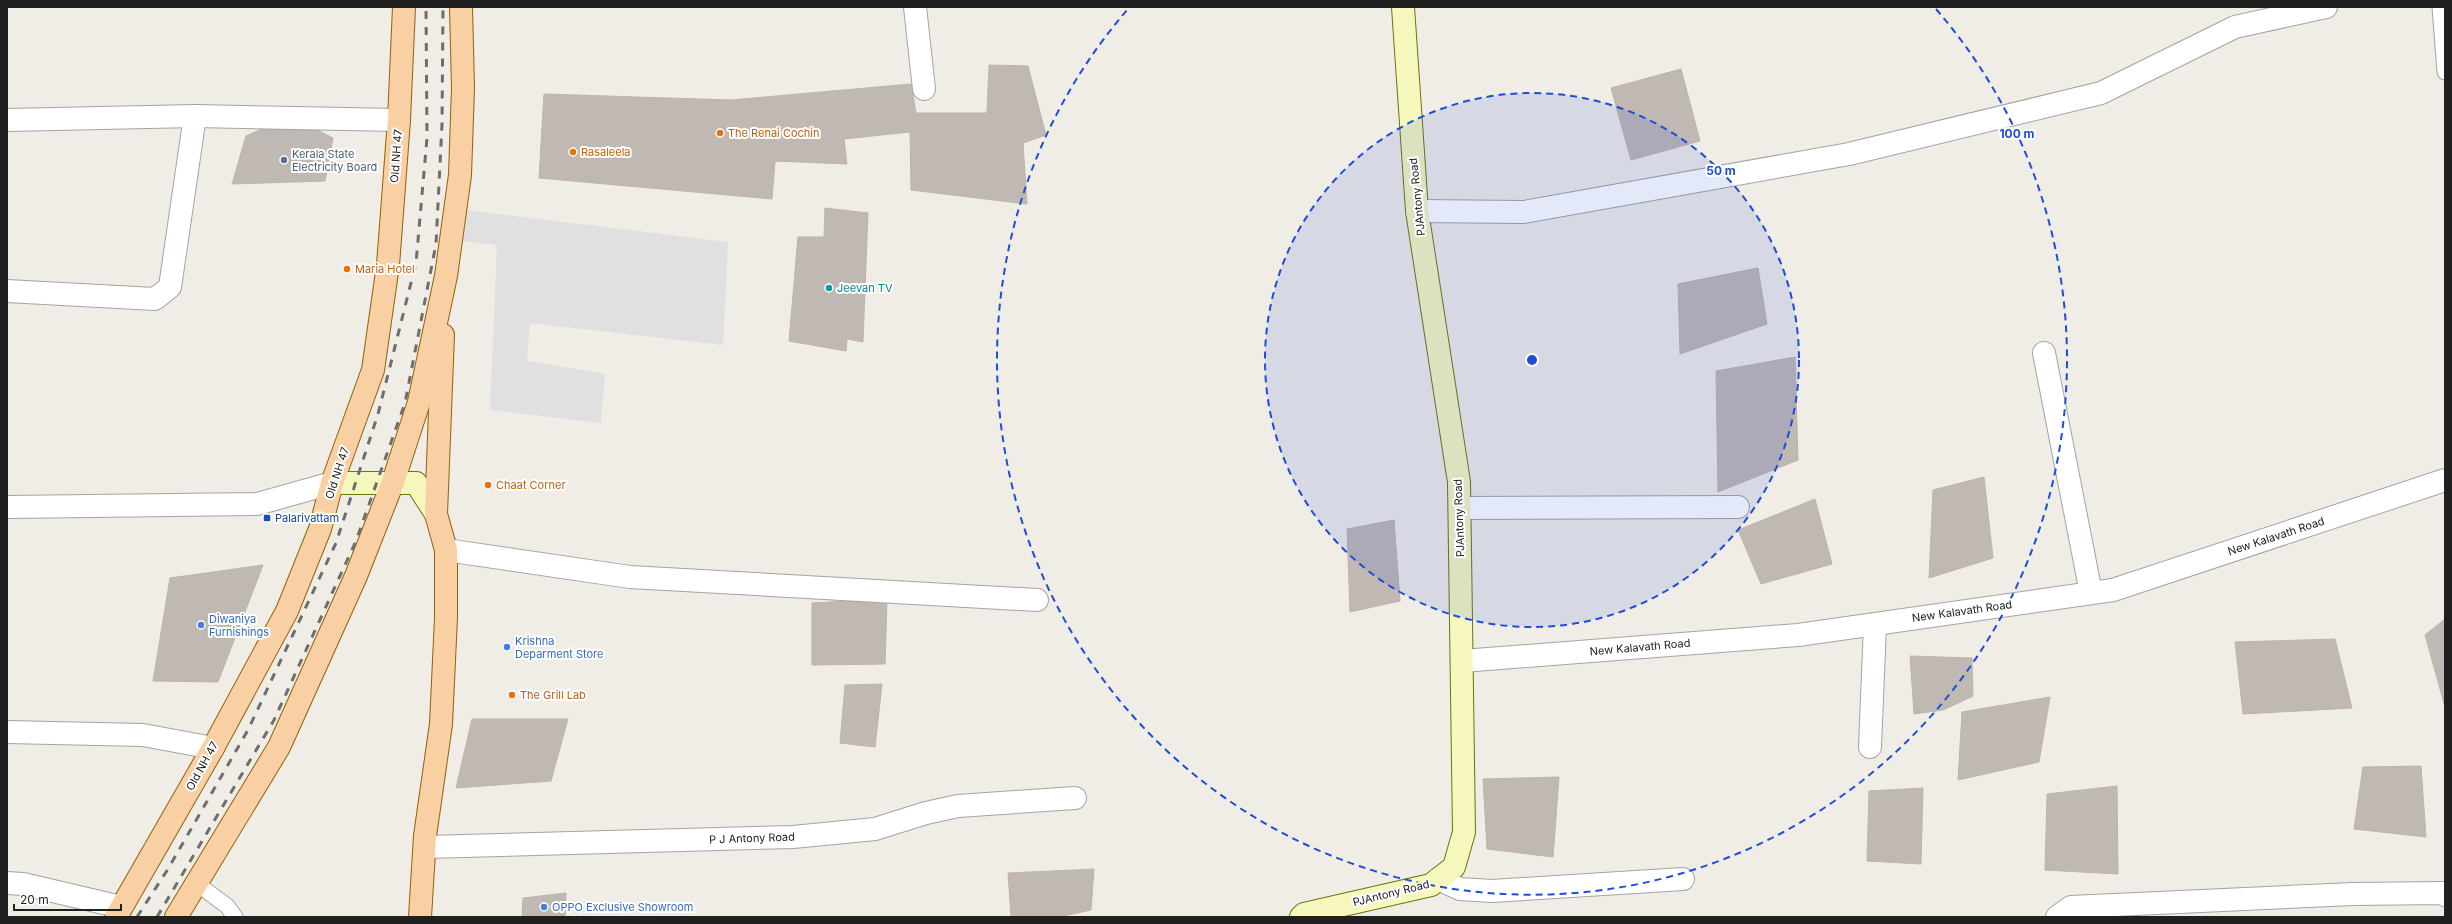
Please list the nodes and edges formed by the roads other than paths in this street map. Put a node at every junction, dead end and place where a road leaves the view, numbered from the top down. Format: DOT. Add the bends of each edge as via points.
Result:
graph roads {
  1 [pos="404,7"];
  2 [pos="461,7"];
  3 [pos="915,7"];
  4 [pos="1403,7"];
  5 [pos="2326,7"];
  6 [pos="2440,7"];
  7 [pos="2445,72"];
  8 [pos="924,89"];
  9 [pos="195,116"];
  10 [pos="7,120"];
  11 [pos="399,120"];
  12 [pos="1416,211"];
  13 [pos="446,276"];
  14 [pos="7,291"];
  15 [pos="2044,353"];
  16 [pos="2445,480"];
  17 [pos="393,482"];
  18 [pos="332,483"];
  19 [pos="1738,507"];
  20 [pos="7,508"];
  21 [pos="1460,508"];
  22 [pos="436,514"];
  23 [pos="446,550"];
  24 [pos="2091,593"];
  25 [pos="1037,600"];
  26 [pos="1875,624"];
  27 [pos="1462,661"];
  28 [pos="7,732"];
  29 [pos="1870,747"];
  30 [pos="213,748"];
  31 [pos="1075,798"];
  32 [pos="426,847"];
  33 [pos="1438,879"];
  34 [pos="1683,879"];
  35 [pos="7,883"];
  36 [pos="196,883"];
  37 [pos="2445,895"];
  38 [pos="118,912"];
  39 [pos="176,917"];
  40 [pos="235,917"];
  41 [pos="420,917"];
  42 [pos="1301,917"];
  43 [pos="2057,917"];
  1 -- 11 [label="main road, Old NH 47"];
  2 -- 13 [label="main road" via="463,88 460,176"];
  3 -- 8 [label="street"];
  4 -- 12 [label="street, PJAntony Road"];
  5 -- 12 [label="street" via="2235,27 2101,93 1849,154 1524,212"];
  6 -- 7 [label="lane"];
  9 -- 10 [label="street"];
  9 -- 11 [label="street"];
  9 -- 14 [label="street" via="170,287 155,299"];
  11 -- 18 [label="main road, Old NH 47" via="388,265 373,370"];
  12 -- 21 [label="street, PJAntony Road" via="1459,482"];
  13 -- 17 [label="main road" via="418,402"];
  13 -- 22 [label="main road"];
  15 -- 24 [label="street"];
  16 -- 24 [label="street, New Kalavath Road" via="2113,590"];
  17 -- 18 [label="street"];
  17 -- 22 [label="street" via="416,483"];
  17 -- 36 [label="main road" via="356,576 279,747"];
  18 -- 20 [label="street" via="257,504"];
  18 -- 30 [label="main road, Old NH 47" via="320,529 287,611"];
  19 -- 21 [label="street"];
  21 -- 27 [label="street, PJAntony Road"];
  22 -- 23 [label="main road"];
  23 -- 25 [label="street" via="630,577"];
  23 -- 32 [label="main road" via="441,724 425,836"];
  24 -- 26 [label="street, New Kalavath Road"];
  26 -- 27 [label="street, New Kalavath Road" via="1798,634"];
  26 -- 29 [label="street"];
  27 -- 33 [label="street, PJAntony Road" via="1464,832 1454,867"];
  28 -- 30 [label="street" via="144,735"];
  30 -- 38 [label="main road, Old NH 47"];
  31 -- 32 [label="street, P J Antony Road" via="958,806 875,829 793,837"];
  32 -- 41 [label="main road"];
  33 -- 34 [label="street" via="1460,889 1492,891"];
  33 -- 42 [label="street, PJAntony Road" via="1431,885 1304,914"];
  35 -- 38 [label="street" via="23,884"];
  36 -- 39 [label="main road"];
  36 -- 40 [label="lane" via="227,906"];
  37 -- 43 [label="street" via="2353,894 2071,907"];
}
